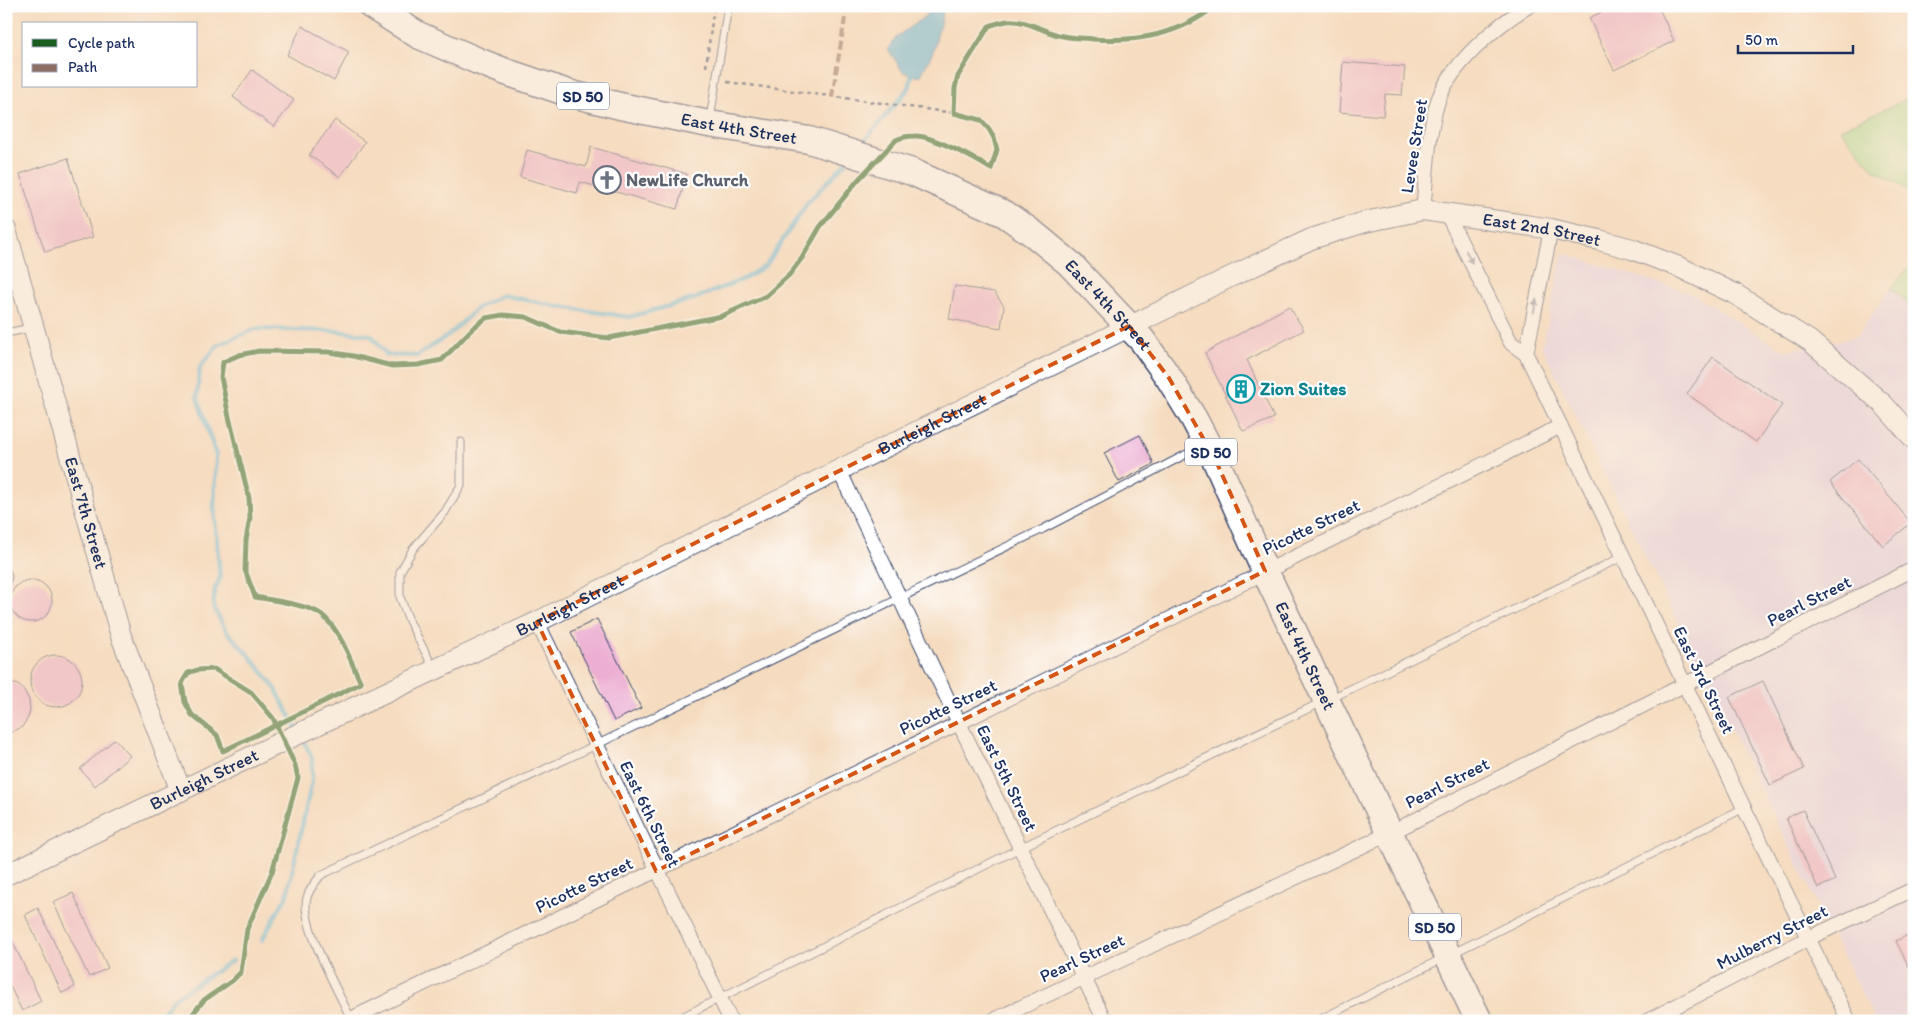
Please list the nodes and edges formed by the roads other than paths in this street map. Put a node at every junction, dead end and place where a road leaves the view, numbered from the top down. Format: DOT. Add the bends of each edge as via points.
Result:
graph roads {
  1 [pos="372,6"];
  2 [pos="728,6"];
  3 [pos="1529,6"];
  4 [pos="709,124"];
  5 [pos="1423,210"];
  6 [pos="1447,214"];
  7 [pos="1551,229"];
  8 [pos="6,230"];
  9 [pos="1129,326"];
  10 [pos="34,327"];
  11 [pos="6,333"];
  12 [pos="1526,354"];
  13 [pos="1560,426"];
  14 [pos="1914,439"];
  15 [pos="461,442"];
  16 [pos="1207,444"];
  17 [pos="839,470"];
  18 [pos="1624,556"];
  19 [pos="1914,569"];
  20 [pos="1266,571"];
  21 [pos="900,597"];
  22 [pos="537,622"];
  23 [pos="435,670"];
  24 [pos="1685,684"];
  25 [pos="1327,700"];
  26 [pos="959,723"];
  27 [pos="596,745"];
  28 [pos="181,791"];
  29 [pos="1744,808"];
  30 [pos="1390,833"];
  31 [pos="1020,848"];
  32 [pos="656,871"];
  33 [pos="6,875"];
  34 [pos="1914,889"];
  35 [pos="1809,938"];
  36 [pos="1449,957"];
  37 [pos="1084,977"];
  38 [pos="720,999"];
  39 [pos="351,1020"];
  40 [pos="674,1021"];
  41 [pos="730,1021"];
  42 [pos="992,1021"];
  43 [pos="1105,1021"];
  44 [pos="1317,1021"];
  45 [pos="1479,1021"];
  46 [pos="1647,1021"];
  47 [pos="1849,1021"];
  1 -- 4 [label="highway, East 4th Street / SD 50" via="418,35 506,72 568,93"];
  2 -- 4 [label="lane"];
  3 -- 5 [label="street, Levee Street" via="1478,45 1444,86 1432,129"];
  4 -- 9 [label="highway, East 4th Street / SD 50" via="809,140 912,172 1005,214 1069,263"];
  5 -- 6 [label="street, East 2nd Street"];
  5 -- 9 [label="street, East 2nd Street" via="1365,222 1311,239"];
  6 -- 7 [label="street, East 2nd Street"];
  6 -- 12 [label="street, East 3rd Street, one-way" via="1511,343"];
  12 -- 7 [label="street, one-way"];
  7 -- 14 [label="street, East 2nd Street" via="1632,249 1679,266 1735,294 1810,340 1883,404"];
  8 -- 10 [label="street, East 7th Street"];
  9 -- 16 [label="highway, East 4th Street / SD 50" via="1169,378"];
  9 -- 17 [label="street, Burleigh Street"];
  10 -- 11 [label="lane"];
  10 -- 28 [label="street, East 7th Street" via="121,636"];
  12 -- 13 [label="street, East 3rd Street"];
  13 -- 18 [label="street, East 3rd Street"];
  13 -- 20 [label="street, Picotte Street"];
  15 -- 23 [label="lane" via="461,485 445,512 413,549 400,572 400,597"];
  16 -- 20 [label="highway, East 4th Street / SD 50"];
  16 -- 21 [label="lane" via="1043,529"];
  17 -- 21 [label="street, East 5th Street"];
  17 -- 22 [label="street, Burleigh Street"];
  18 -- 24 [label="street, East 3rd Street"];
  18 -- 25 [label="lane"];
  19 -- 24 [label="street, Pearl Street"];
  20 -- 25 [label="highway, East 4th Street / SD 50"];
  20 -- 26 [label="street, Picotte Street"];
  21 -- 26 [label="street, East 5th Street"];
  21 -- 27 [label="lane"];
  22 -- 23 [label="street, Burleigh Street"];
  22 -- 27 [label="street, East 6th Street"];
  23 -- 28 [label="street, Burleigh Street"];
  24 -- 29 [label="street, East 3rd Street"];
  24 -- 30 [label="street, Pearl Street"];
  25 -- 30 [label="highway, East 4th Street / SD 50"];
  25 -- 31 [label="lane"];
  26 -- 31 [label="street, East 5th Street"];
  26 -- 32 [label="street, Picotte Street"];
  27 -- 32 [label="street, East 6th Street"];
  27 -- 39 [label="lane" via="321,875 310,889 306,904 309,928"];
  28 -- 33 [label="street, Burleigh Street"];
  29 -- 35 [label="street, East 3rd Street"];
  29 -- 36 [label="lane"];
  30 -- 36 [label="highway, East 4th Street / SD 50"];
  30 -- 37 [label="street, Pearl Street"];
  31 -- 37 [label="street, East 5th Street"];
  31 -- 38 [label="lane"];
  32 -- 38 [label="street, East 6th Street"];
  32 -- 39 [label="street, Picotte Street"];
  34 -- 35 [label="street, Mulberry Street"];
  35 -- 46 [label="street, Mulberry Street"];
  35 -- 47 [label="street, East 3rd Street"];
  36 -- 44 [label="lane"];
  36 -- 45 [label="highway, East 4th Street / SD 50"];
  37 -- 42 [label="street, Pearl Street"];
  37 -- 43 [label="street, East 5th Street"];
  38 -- 40 [label="lane"];
  38 -- 41 [label="street, East 6th Street"];
}
